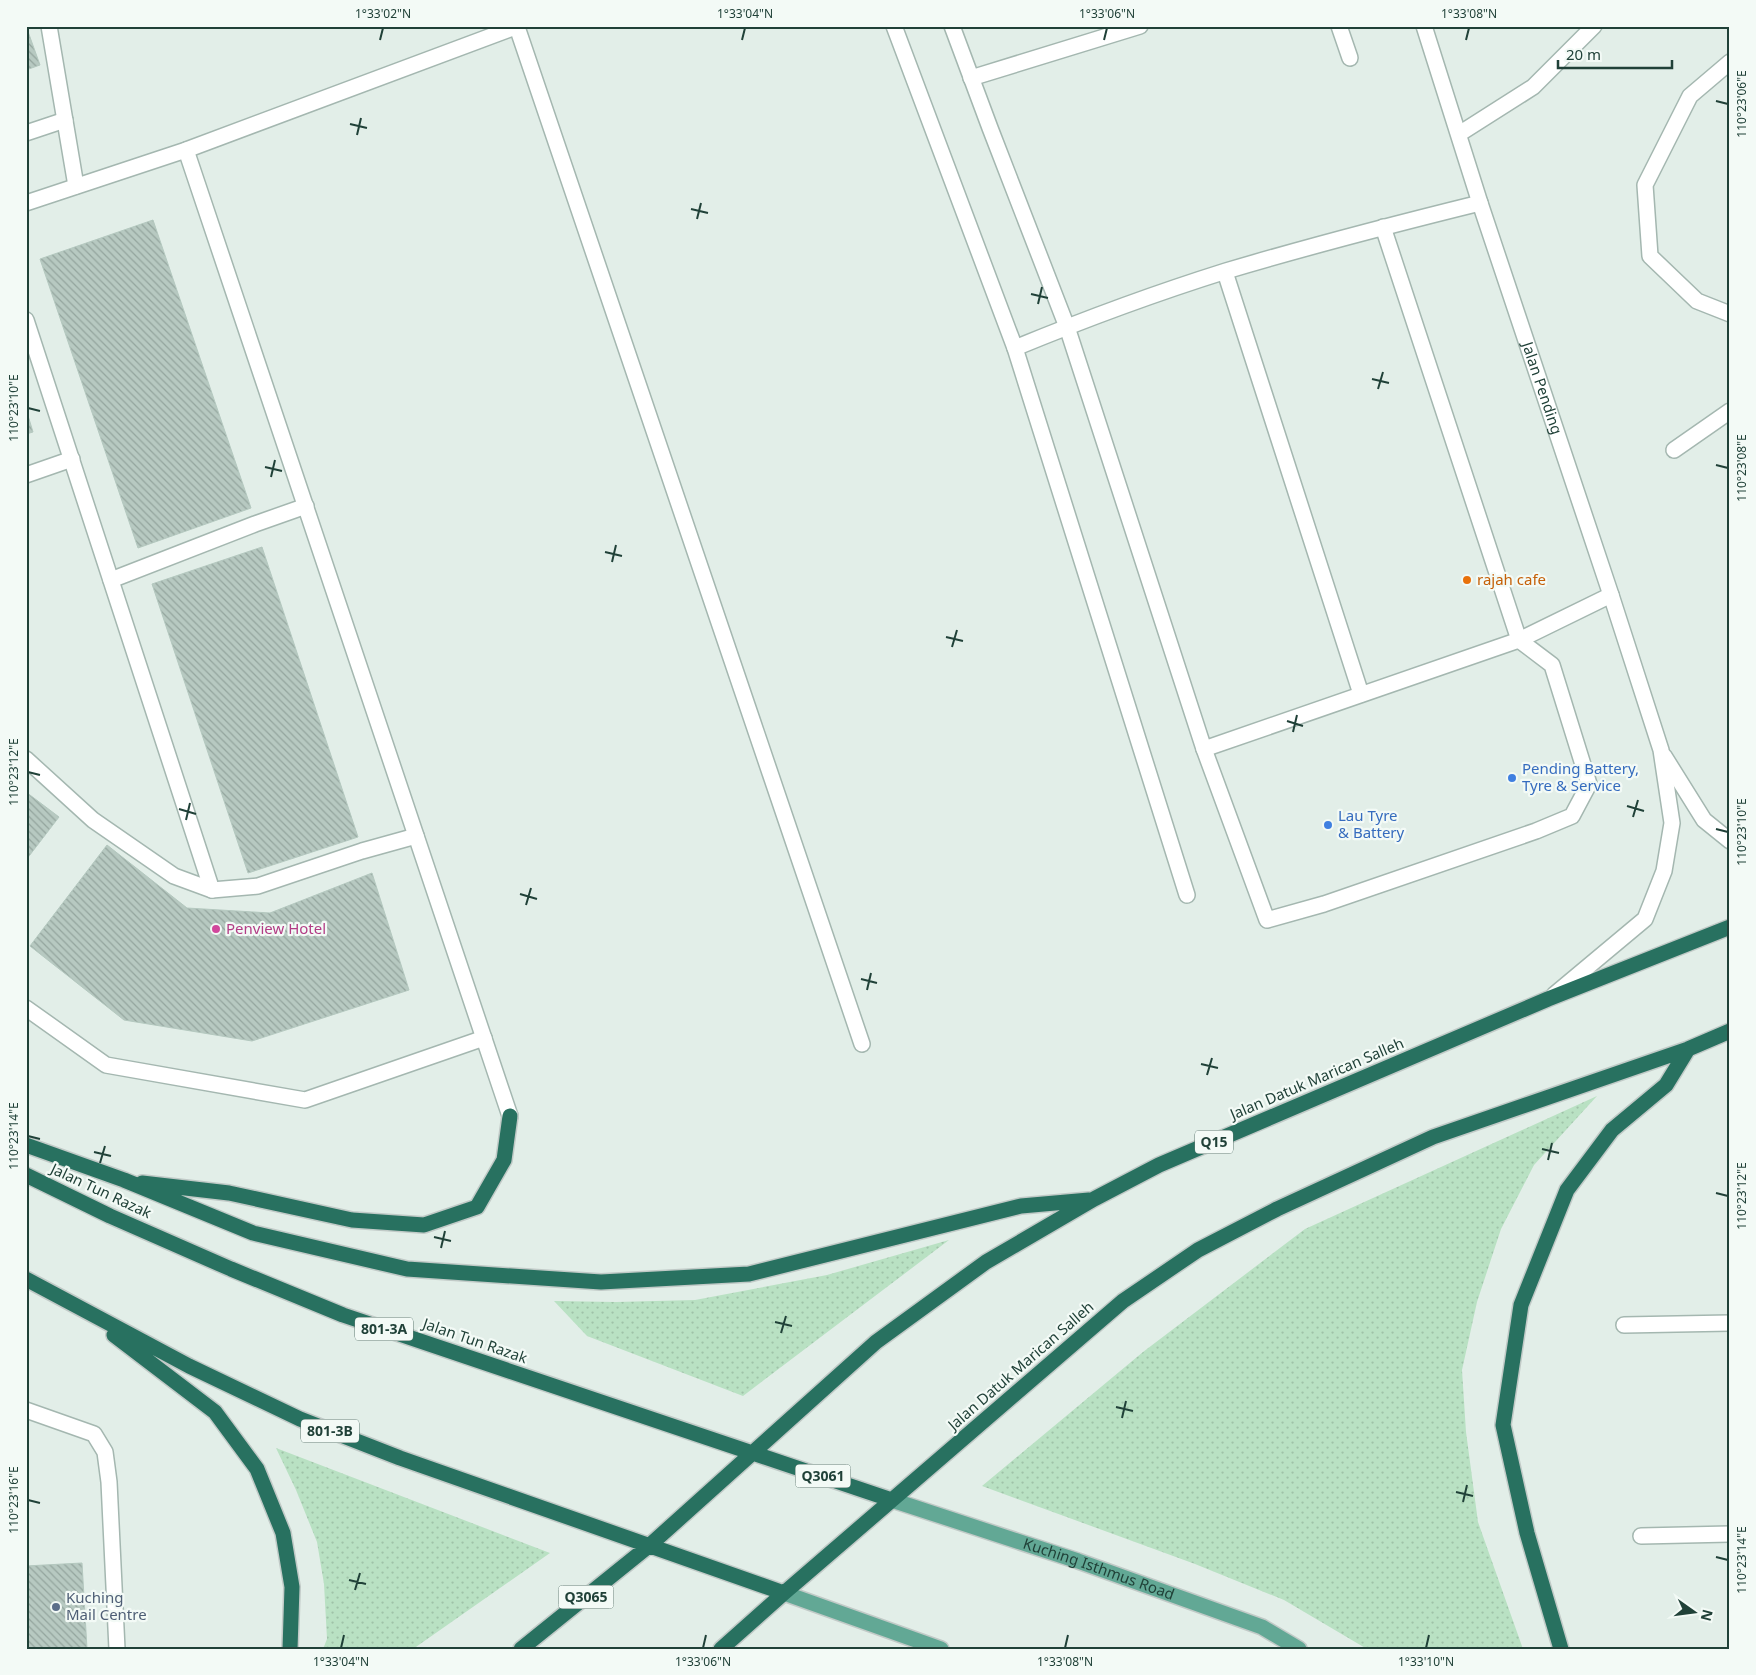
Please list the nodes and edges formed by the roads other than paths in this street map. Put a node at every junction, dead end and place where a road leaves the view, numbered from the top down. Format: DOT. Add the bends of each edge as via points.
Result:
graph roads {
  1 [pos="49,26"];
  2 [pos="517,26"];
  3 [pos="894,26"];
  4 [pos="952,26"];
  5 [pos="1140,26"];
  6 [pos="1339,26"];
  7 [pos="1424,26"];
  8 [pos="1594,26"];
  9 [pos="1350,58"];
  10 [pos="1730,62"];
  11 [pos="971,78"];
  12 [pos="65,120"];
  13 [pos="26,133"];
  14 [pos="1459,134"];
  15 [pos="186,150"];
  16 [pos="76,186"];
  17 [pos="26,203"];
  18 [pos="1480,203"];
  19 [pos="1383,227"];
  20 [pos="1225,272"];
  21 [pos="1730,314"];
  22 [pos="26,320"];
  23 [pos="1067,326"];
  24 [pos="1015,348"];
  25 [pos="1730,411"];
  26 [pos="1674,450"];
  27 [pos="72,459"];
  28 [pos="26,475"];
  29 [pos="306,506"];
  30 [pos="110,580"];
  31 [pos="1611,595"];
  32 [pos="1519,640"];
  33 [pos="1361,694"];
  34 [pos="1204,749"];
  35 [pos="1661,750"];
  36 [pos="26,759"];
  37 [pos="416,836"];
  38 [pos="1730,841"];
  39 [pos="212,890"];
  40 [pos="1187,895"];
  41 [pos="1730,927"];
  42 [pos="1548,999"];
  43 [pos="26,1008"];
  44 [pos="1730,1031"];
  45 [pos="484,1038"];
  46 [pos="862,1044"];
  47 [pos="1688,1049"];
  48 [pos="510,1116"];
  49 [pos="26,1144"];
  50 [pos="26,1175"];
  51 [pos="124,1180"];
  52 [pos="1094,1199"];
  53 [pos="26,1279"];
  54 [pos="83,1311"];
  55 [pos="1730,1323"];
  56 [pos="1624,1325"];
  57 [pos="26,1410"];
  58 [pos="754,1453"];
  59 [pos="892,1500"];
  60 [pos="1730,1534"];
  61 [pos="1641,1536"];
  62 [pos="650,1545"];
  63 [pos="784,1593"];
  64 [pos="117,1649"];
  65 [pos="290,1649"];
  66 [pos="521,1649"];
  67 [pos="721,1649"];
  68 [pos="941,1649"];
  69 [pos="1299,1649"];
  70 [pos="1561,1649"];
  1 -- 12 [label="street"];
  2 -- 15 [label="street"];
  2 -- 46 [label="street"];
  3 -- 24 [label="street"];
  4 -- 11 [label="street"];
  5 -- 11 [label="street"];
  6 -- 9 [label="street"];
  7 -- 14 [label="street, Jalan Pending"];
  8 -- 14 [label="street" via="1533,87"];
  10 -- 21 [label="street" via="1690,96 1645,185 1650,256 1697,302"];
  11 -- 23 [label="street"];
  12 -- 13 [label="street"];
  12 -- 16 [label="street"];
  14 -- 18 [label="street, Jalan Pending"];
  15 -- 16 [label="street"];
  15 -- 29 [label="street"];
  16 -- 17 [label="street"];
  18 -- 19 [label="street"];
  18 -- 31 [label="street, Jalan Pending"];
  19 -- 20 [label="street"];
  19 -- 32 [label="street"];
  20 -- 23 [label="street"];
  20 -- 33 [label="street"];
  22 -- 27 [label="street"];
  23 -- 24 [label="street"];
  23 -- 34 [label="street"];
  24 -- 40 [label="street"];
  25 -- 26 [label="street"];
  27 -- 28 [label="street"];
  27 -- 30 [label="street"];
  29 -- 30 [label="street"];
  29 -- 37 [label="street"];
  30 -- 39 [label="street"];
  31 -- 32 [label="street"];
  31 -- 35 [label="street, Jalan Pending"];
  32 -- 33 [label="street"];
  32 -- 34 [label="street" via="1552,665 1589,784 1572,816 1352,895 1267,920"];
  33 -- 34 [label="street"];
  35 -- 38 [label="street" via="1704,820"];
  35 -- 42 [label="street" via="1672,823 1664,871 1645,919"];
  36 -- 39 [label="street" via="93,820 174,876"];
  37 -- 39 [label="street" via="258,886"];
  37 -- 45 [label="street"];
  41 -- 42 [label="highway, Jalan Datuk Marican Salleh / Q15"];
  42 -- 52 [label="highway, Jalan Datuk Marican Salleh / Q15" via="1160,1165"];
  43 -- 45 [label="street" via="106,1065 305,1100"];
  44 -- 47 [label="highway, Jalan Datuk Marican Salleh"];
  45 -- 48 [label="street"];
  47 -- 59 [label="highway, Jalan Datuk Marican Salleh" via="1433,1137 1277,1209 1198,1250 1124,1301"];
  47 -- 70 [label="highway" via="1666,1085 1612,1130 1567,1190 1521,1305 1503,1426 1527,1533"];
  48 -- 51 [label="highway" via="504,1160 477,1207 424,1225 352,1220 228,1193"];
  49 -- 51 [label="highway"];
  50 -- 58 [label="highway, Jalan Tun Razak / 801-3A" via="231,1269 343,1315"];
  51 -- 52 [label="highway" via="253,1233 407,1269 601,1282 749,1274 1021,1206"];
  52 -- 58 [label="highway, Jalan Datuk Marican Salleh / Q15" via="986,1262 876,1342"];
  53 -- 54 [label="highway, 801-3B"];
  54 -- 62 [label="highway, 801-3B" via="300,1419 400,1458"];
  54 -- 65 [label="highway" via="215,1412 257,1468 283,1533 292,1587"];
  55 -- 56 [label="street"];
  57 -- 64 [label="street" via="94,1434 105,1452 110,1482"];
  58 -- 59 [label="highway, Q3061"];
  58 -- 62 [label="highway, Q3065"];
  59 -- 63 [label="highway, Jalan Datuk Marican Salleh"];
  59 -- 69 [label="main road, Kuching Isthmus Road / Q3061" via="1078,1561 1262,1628"];
  60 -- 61 [label="street"];
  62 -- 63 [label="highway"];
  62 -- 66 [label="highway, Q3065"];
  63 -- 67 [label="highway, Jalan Datuk Marican Salleh"];
  63 -- 68 [label="main road"];
}
